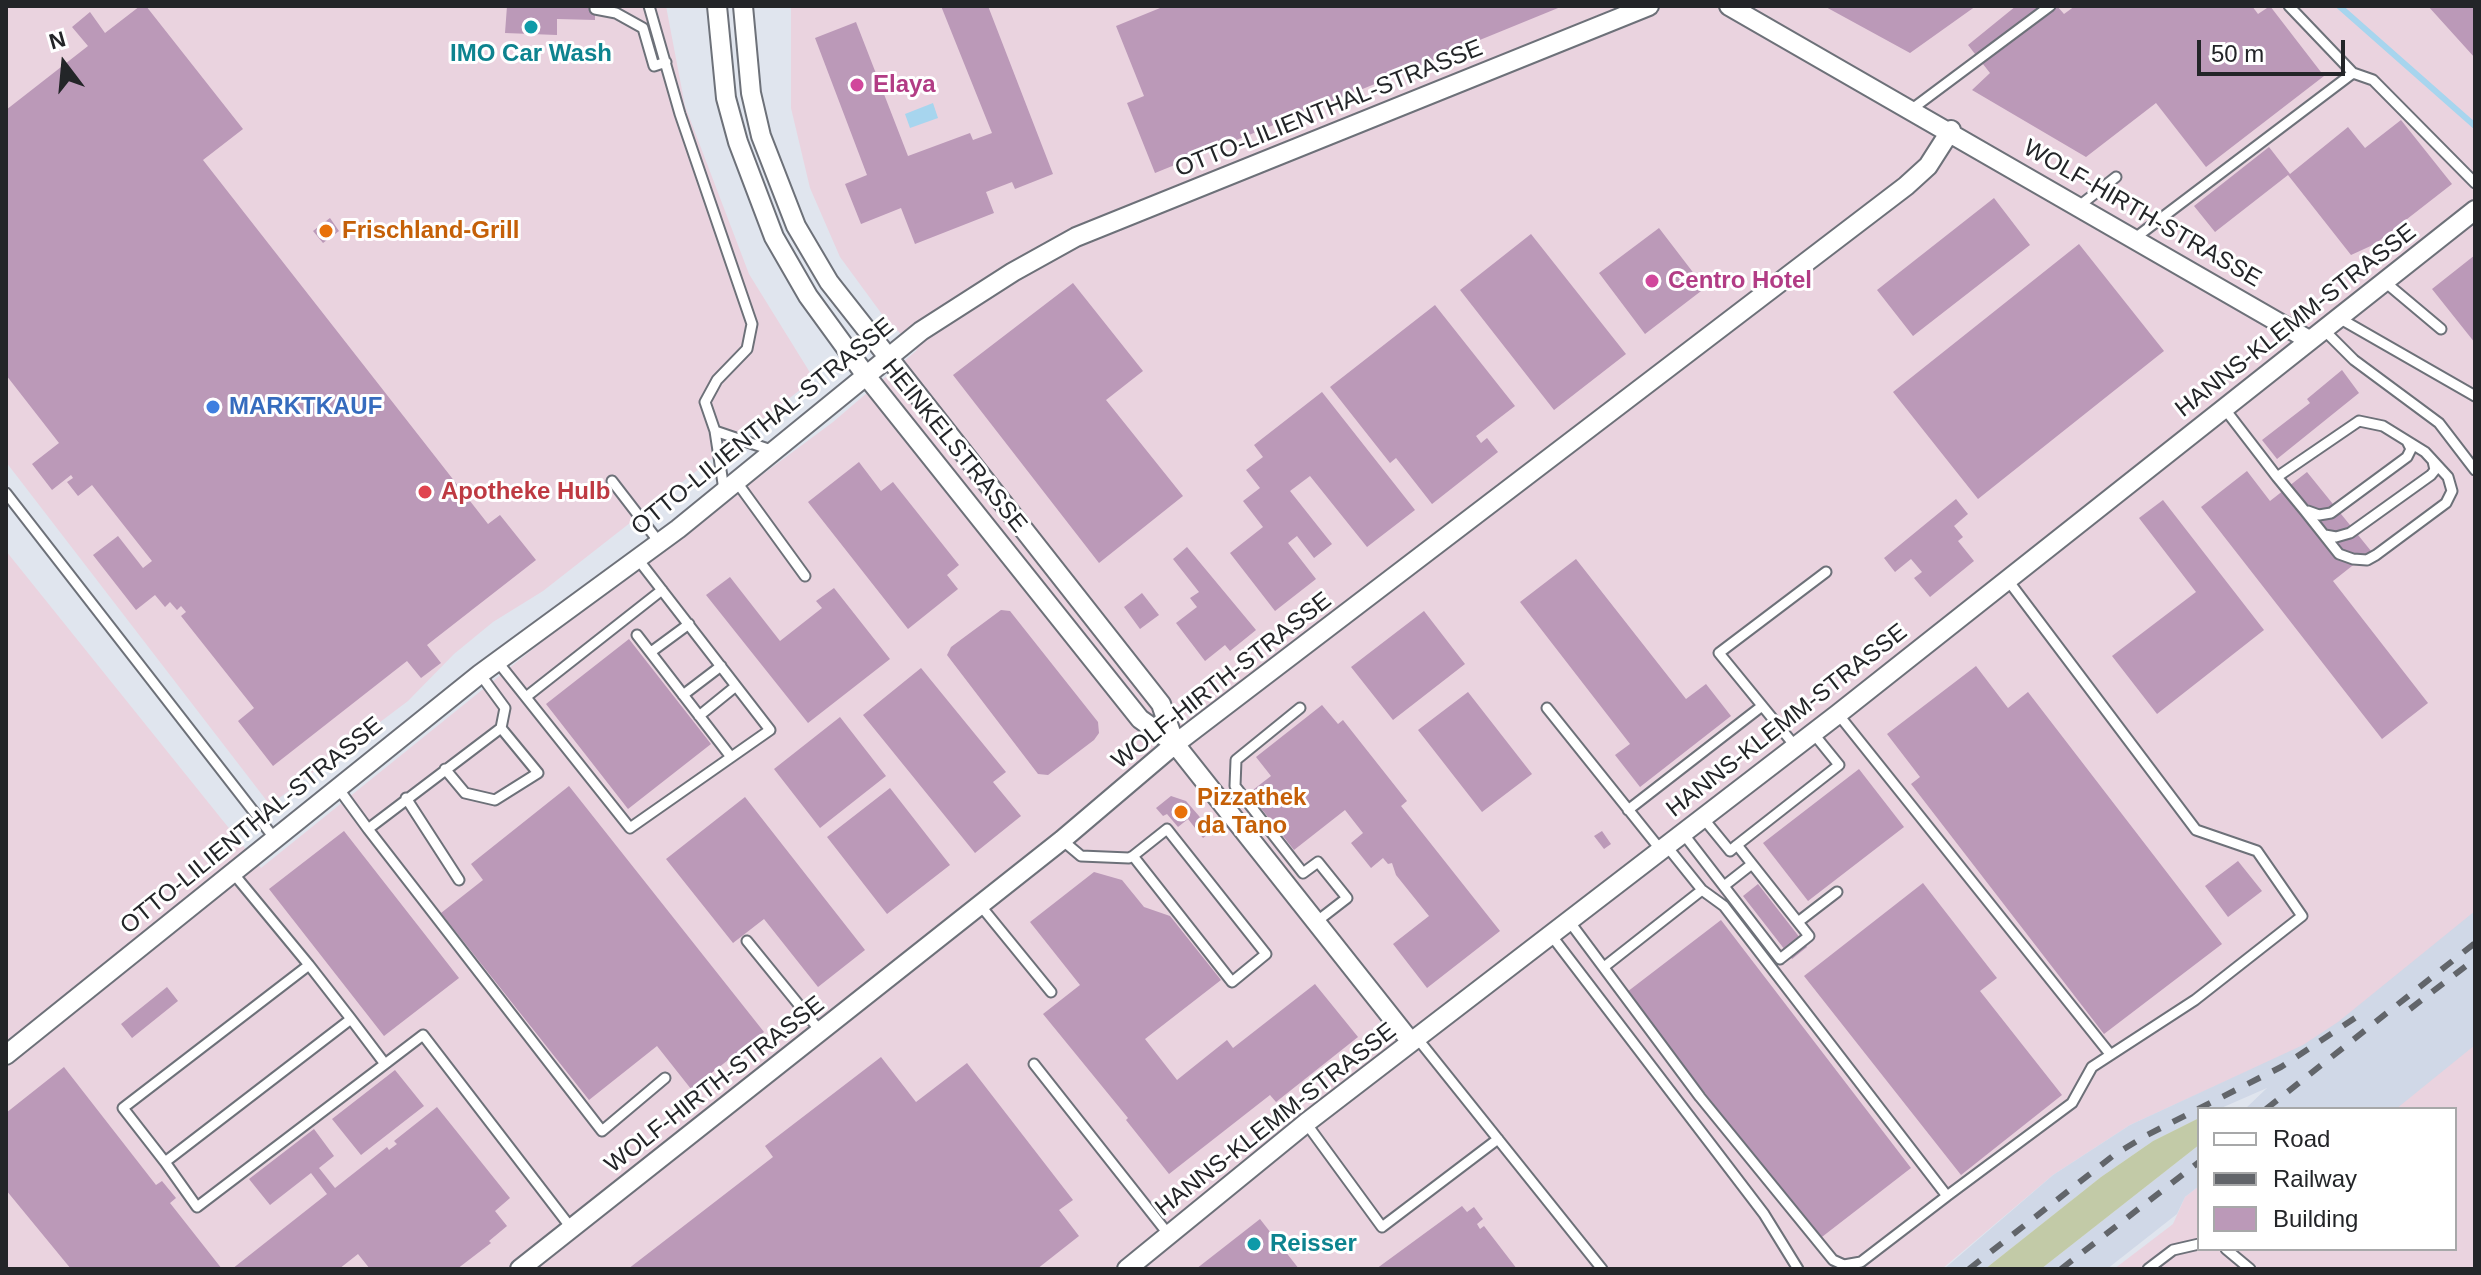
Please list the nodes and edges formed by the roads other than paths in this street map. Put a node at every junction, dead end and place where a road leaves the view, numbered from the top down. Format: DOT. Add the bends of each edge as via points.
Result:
graph roads {
  1 [pos="649,6"];
  2 [pos="717,6"];
  3 [pos="743,6"];
  4 [pos="1729,6"];
  5 [pos="2050,6"];
  6 [pos="2289,6"];
  7 [pos="1646,7"];
  8 [pos="595,9"];
  9 [pos="666,62"];
  10 [pos="2353,73"];
  11 [pos="1912,109"];
  12 [pos="1951,130"];
  13 [pos="2116,177"];
  14 [pos="2475,183"];
  15 [pos="2079,206"];
  16 [pos="2475,210"];
  17 [pos="2135,238"];
  18 [pos="2385,282"];
  19 [pos="2338,317"];
  20 [pos="2441,329"];
  21 [pos="2316,334"];
  22 [pos="888,359"];
  23 [pos="867,377"];
  24 [pos="2475,396"];
  25 [pos="2224,408"];
  26 [pos="715,431"];
  27 [pos="2407,441"];
  28 [pos="774,451"];
  29 [pos="2433,461"];
  30 [pos="2475,470"];
  31 [pos="2277,477"];
  32 [pos="612,481"];
  33 [pos="730,486"];
  34 [pos="6,493"];
  35 [pos="2305,511"];
  36 [pos="2324,534"];
  37 [pos="659,542"];
  38 [pos="637,558"];
  39 [pos="1826,572"];
  40 [pos="805,576"];
  41 [pos="2007,579"];
  42 [pos="662,590"];
  43 [pos="689,624"];
  44 [pos="637,635"];
  45 [pos="651,652"];
  46 [pos="497,661"];
  47 [pos="721,666"];
  48 [pos="480,674"];
  49 [pos="736,686"];
  50 [pos="683,695"];
  51 [pos="526,697"];
  52 [pos="1762,706"];
  53 [pos="1300,708"];
  54 [pos="1547,708"];
  55 [pos="1838,714"];
  56 [pos="699,716"];
  57 [pos="501,728"];
  58 [pos="1813,733"];
  59 [pos="1175,744"];
  60 [pos="1795,746"];
  61 [pos="731,757"];
  62 [pos="445,769"];
  63 [pos="338,788"];
  64 [pos="406,798"];
  65 [pos="1628,810"];
  66 [pos="1702,816"];
  67 [pos="368,829"];
  68 [pos="1682,832"];
  69 [pos="275,839"];
  70 [pos="1062,840"];
  71 [pos="1737,845"];
  72 [pos="1662,846"];
  73 [pos="1133,856"];
  74 [pos="1752,864"];
  75 [pos="233,873"];
  76 [pos="459,880"];
  77 [pos="1724,886"];
  78 [pos="1702,890"];
  79 [pos="1837,892"];
  80 [pos="980,905"];
  81 [pos="1569,921"];
  82 [pos="1316,922"];
  83 [pos="1798,922"];
  84 [pos="1551,935"];
  85 [pos="747,941"];
  86 [pos="309,965"];
  87 [pos="1604,967"];
  88 [pos="1051,992"];
  89 [pos="351,1019"];
  90 [pos="821,1032"];
  91 [pos="1414,1040"];
  92 [pos="2110,1054"];
  93 [pos="6,1055"];
  94 [pos="385,1064"];
  95 [pos="1034,1064"];
  96 [pos="665,1078"];
  97 [pos="1306,1123"];
  98 [pos="1498,1139"];
  99 [pos="165,1162"];
  100 [pos="1947,1196"];
  101 [pos="572,1229"];
  102 [pos="1169,1235"];
  103 [pos="2197,1244"];
  104 [pos="2228,1251"];
  105 [pos="520,1269"];
  106 [pos="1127,1269"];
  107 [pos="1602,1269"];
  108 [pos="1798,1269"];
  109 [pos="2148,1269"];
  110 [pos="2250,1269"];
  1 -- 9 [label="lane"];
  2 -- 23 [label="street, HEINKELSTRASSE" via="726,98 753,188 808,296"];
  3 -- 22 [label="street, HEINKELSTRASSE" via="751,93 776,179 829,282"];
  4 -- 11 [label="street, WOLF-HIRTH-STRASSE"];
  5 -- 11 [label="lane"];
  6 -- 10 [label="lane"];
  7 -- 22 [label="street, OTTO-LILIENTHAL-STRASSE" via="1076,237 921,331"];
  8 -- 9 [label="lane" via="616,13 643,28 654,66"];
  9 -- 26 [label="lane" via="752,324 747,349 717,380 705,402"];
  10 -- 14 [label="lane" via="2373,80"];
  10 -- 17 [label="lane"];
  11 -- 12 [label="street, WOLF-HIRTH-STRASSE"];
  12 -- 15 [label="street, WOLF-HIRTH-STRASSE"];
  12 -- 59 [label="street, WOLF-HIRTH-STRASSE" via="1928,166 1906,186"];
  13 -- 15 [label="lane"];
  15 -- 17 [label="street, WOLF-HIRTH-STRASSE"];
  16 -- 18 [label="street, HANNS-KLEMM-STRASSE"];
  17 -- 21 [label="street, WOLF-HIRTH-STRASSE"];
  18 -- 19 [label="street, HANNS-KLEMM-STRASSE"];
  18 -- 20 [label="lane"];
  19 -- 21 [label="street, HANNS-KLEMM-STRASSE"];
  19 -- 24 [label="lane"];
  21 -- 25 [label="street, HANNS-KLEMM-STRASSE"];
  21 -- 30 [label="lane" via="2439,423"];
  22 -- 23 [label="street, OTTO-LILIENTHAL-STRASSE"];
  22 -- 59 [label="street, HEINKELSTRASSE" via="1161,704"];
  23 -- 28 [label="street, OTTO-LILIENTHAL-STRASSE"];
  23 -- 59 [label="street, HEINKELSTRASSE" via="1140,719"];
  25 -- 31 [label="lane"];
  25 -- 41 [label="street, HANNS-KLEMM-STRASSE"];
  26 -- 28 [label="lane"];
  26 -- 33 [label="lane"];
  27 -- 29 [label="lane"];
  27 -- 31 [label="lane" via="2383,426 2359,421"];
  27 -- 35 [label="lane" via="2407,457 2331,513"];
  28 -- 33 [label="street, OTTO-LILIENTHAL-STRASSE"];
  29 -- 36 [label="lane" via="2431,475 2350,533"];
  29 -- 36 [label="lane" via="2448,477 2452,491 2446,503 2376,555 2367,560 2339,554"];
  31 -- 35 [label="lane"];
  32 -- 37 [label="lane"];
  33 -- 37 [label="street, OTTO-LILIENTHAL-STRASSE"];
  33 -- 40 [label="lane"];
  34 -- 69 [label="lane"];
  35 -- 36 [label="lane"];
  37 -- 38 [label="street, OTTO-LILIENTHAL-STRASSE"];
  38 -- 42 [label="lane"];
  38 -- 46 [label="street, OTTO-LILIENTHAL-STRASSE"];
  39 -- 52 [label="lane" via="1719,653"];
  41 -- 55 [label="street, HANNS-KLEMM-STRASSE"];
  41 -- 92 [label="lane" via="2196,830 2257,851 2302,916 2195,1000"];
  42 -- 43 [label="lane"];
  42 -- 51 [label="lane"];
  43 -- 45 [label="lane"];
  43 -- 47 [label="lane"];
  44 -- 45 [label="lane"];
  45 -- 50 [label="lane"];
  46 -- 48 [label="street, OTTO-LILIENTHAL-STRASSE"];
  46 -- 51 [label="lane"];
  47 -- 49 [label="lane"];
  47 -- 50 [label="lane"];
  48 -- 57 [label="lane" via="505,708"];
  48 -- 63 [label="street, OTTO-LILIENTHAL-STRASSE"];
  49 -- 56 [label="lane"];
  49 -- 61 [label="lane" via="770,730"];
  50 -- 56 [label="lane"];
  51 -- 61 [label="lane" via="630,828"];
  52 -- 60 [label="lane"];
  52 -- 65 [label="lane"];
  53 -- 82 [label="lane" via="1236,760 1235,786 1303,873 1318,862 1347,898"];
  54 -- 65 [label="lane"];
  55 -- 58 [label="street, HANNS-KLEMM-STRASSE"];
  55 -- 92 [label="lane"];
  56 -- 61 [label="lane"];
  57 -- 62 [label="lane"];
  57 -- 62 [label="lane" via="538,773 495,800 465,793"];
  58 -- 60 [label="street, HANNS-KLEMM-STRASSE"];
  58 -- 71 [label="lane" via="1839,765"];
  59 -- 70 [label="street, WOLF-HIRTH-STRASSE"];
  59 -- 82 [label="street, HEINKELSTRASSE"];
  60 -- 66 [label="street, HANNS-KLEMM-STRASSE"];
  62 -- 64 [label="lane"];
  63 -- 67 [label="lane"];
  63 -- 69 [label="street, OTTO-LILIENTHAL-STRASSE"];
  64 -- 67 [label="lane"];
  64 -- 76 [label="lane"];
  65 -- 72 [label="lane"];
  66 -- 68 [label="street, HANNS-KLEMM-STRASSE"];
  66 -- 71 [label="lane" via="1730,851"];
  67 -- 96 [label="lane" via="602,1131"];
  68 -- 72 [label="street, HANNS-KLEMM-STRASSE"];
  68 -- 77 [label="lane"];
  69 -- 75 [label="street, OTTO-LILIENTHAL-STRASSE"];
  70 -- 73 [label="lane" via="1081,856"];
  70 -- 80 [label="street, WOLF-HIRTH-STRASSE"];
  71 -- 74 [label="lane"];
  72 -- 78 [label="lane"];
  72 -- 81 [label="street, HANNS-KLEMM-STRASSE"];
  73 -- 73 [label="lane" via="1167,829 1266,954 1232,982"];
  74 -- 77 [label="lane"];
  74 -- 83 [label="lane"];
  75 -- 86 [label="lane"];
  75 -- 93 [label="street, OTTO-LILIENTHAL-STRASSE"];
  77 -- 83 [label="lane" via="1780,959 1809,936"];
  78 -- 87 [label="lane"];
  78 -- 100 [label="lane" via="1724,906"];
  79 -- 83 [label="lane"];
  80 -- 88 [label="lane"];
  80 -- 90 [label="street, WOLF-HIRTH-STRASSE"];
  81 -- 84 [label="street, HANNS-KLEMM-STRASSE"];
  81 -- 87 [label="lane"];
  82 -- 91 [label="street, HEINKELSTRASSE"];
  84 -- 91 [label="street, HANNS-KLEMM-STRASSE"];
  84 -- 108 [label="lane" via="1764,1214"];
  85 -- 90 [label="lane"];
  86 -- 89 [label="lane"];
  86 -- 99 [label="lane" via="123,1108"];
  87 -- 100 [label="lane" via="1663,1050 1833,1260 1844,1265 1861,1262"];
  89 -- 94 [label="lane"];
  89 -- 99 [label="lane"];
  90 -- 101 [label="street, WOLF-HIRTH-STRASSE"];
  91 -- 97 [label="street, HANNS-KLEMM-STRASSE"];
  91 -- 98 [label="lane"];
  92 -- 100 [label="lane" via="2084,1077 2072,1103"];
  94 -- 99 [label="lane" via="197,1207"];
  94 -- 101 [label="lane" via="423,1035"];
  95 -- 102 [label="lane"];
  97 -- 98 [label="lane" via="1382,1227"];
  97 -- 102 [label="street, HANNS-KLEMM-STRASSE"];
  98 -- 107 [label="lane"];
  101 -- 105 [label="street, WOLF-HIRTH-STRASSE"];
  102 -- 106 [label="street, HANNS-KLEMM-STRASSE"];
  103 -- 109 [label="lane" via="2173,1250"];
  104 -- 110 [label="lane"];
}
